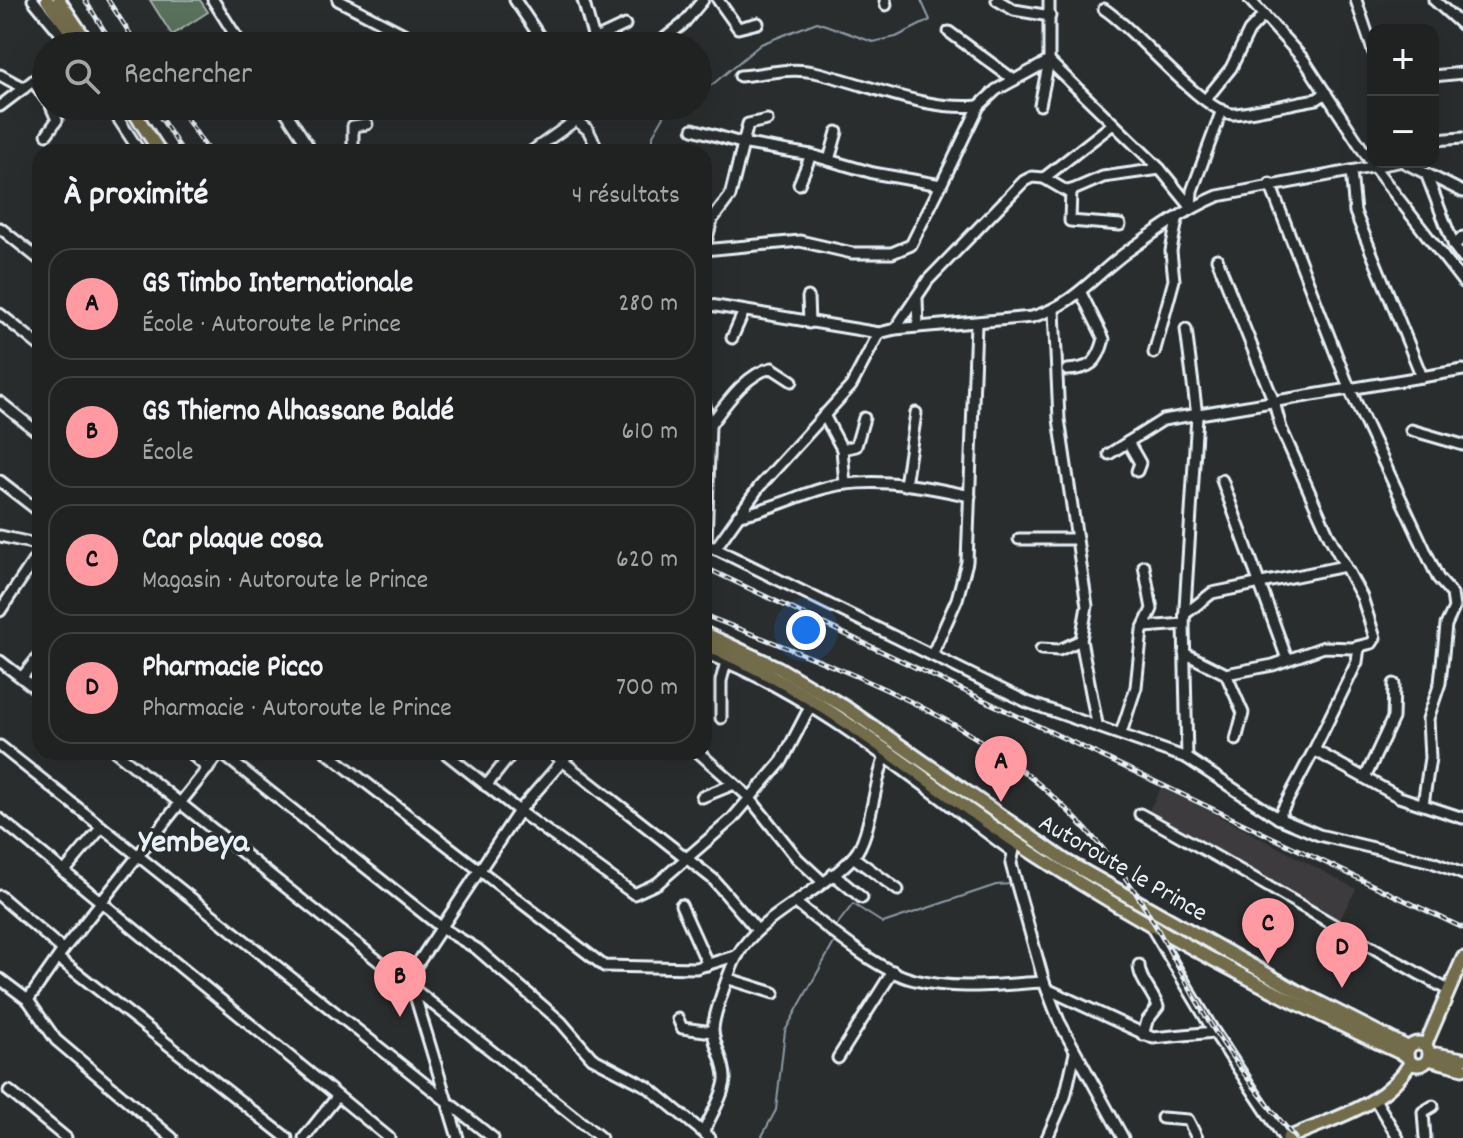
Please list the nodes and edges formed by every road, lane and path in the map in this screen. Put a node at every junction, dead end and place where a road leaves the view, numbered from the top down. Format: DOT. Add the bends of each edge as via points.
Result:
graph roads {
  1 [pos="33,0"];
  2 [pos="47,0"];
  3 [pos="59,0"];
  4 [pos="213,0"];
  5 [pos="338,0"];
  6 [pos="515,0"];
  7 [pos="583,0"];
  8 [pos="703,0"];
  9 [pos="718,0"];
  10 [pos="997,0"];
  11 [pos="1049,0"];
  12 [pos="1250,0"];
  13 [pos="1356,0"];
  14 [pos="1434,0"];
  15 [pos="1104,9"];
  16 [pos="1264,15"];
  17 [pos="1050,16"];
  18 [pos="758,23"];
  19 [pos="625,25"];
  20 [pos="1463,26"];
  21 [pos="66,32"];
  22 [pos="70,32"];
  23 [pos="74,32"];
  24 [pos="233,32"];
  25 [pos="400,32"];
  26 [pos="537,32"];
  27 [pos="592,32"];
  28 [pos="613,32"];
  29 [pos="673,32"];
  30 [pos="949,32"];
  31 [pos="1367,33"];
  32 [pos="1049,61"];
  33 [pos="1463,73"];
  34 [pos="0,75"];
  35 [pos="1439,75"];
  36 [pos="740,76"];
  37 [pos="1014,80"];
  38 [pos="32,82"];
  39 [pos="24,88"];
  40 [pos="1326,93"];
  41 [pos="1206,99"];
  42 [pos="1040,105"];
  43 [pos="0,106"];
  44 [pos="979,106"];
  45 [pos="1222,110"];
  46 [pos="57,120"];
  47 [pos="122,120"];
  48 [pos="130,120"];
  49 [pos="136,120"];
  50 [pos="291,120"];
  51 [pos="576,120"];
  52 [pos="767,120"];
  53 [pos="367,124"];
  54 [pos="1113,124"];
  55 [pos="693,129"];
  56 [pos="837,132"];
  57 [pos="47,134"];
  58 [pos="1463,138"];
  59 [pos="1439,140"];
  60 [pos="741,143"];
  61 [pos="143,144"];
  62 [pos="145,144"];
  63 [pos="146,144"];
  64 [pos="307,144"];
  65 [pos="353,144"];
  66 [pos="542,144"];
  67 [pos="595,144"];
  68 [pos="811,155"];
  69 [pos="1367,156"];
  70 [pos="829,160"];
  71 [pos="1368,168"];
  72 [pos="1375,168"];
  73 [pos="1412,168"];
  74 [pos="1160,169"];
  75 [pos="1351,171"];
  76 [pos="1427,176"];
  77 [pos="1044,178"];
  78 [pos="799,184"];
  79 [pos="1270,184"];
  80 [pos="941,185"];
  81 [pos="1071,190"];
  82 [pos="1463,192"];
  83 [pos="1191,207"];
  84 [pos="712,220"];
  85 [pos="1177,220"];
  86 [pos="1120,225"];
  87 [pos="0,228"];
  88 [pos="1463,237"];
  89 [pos="1454,246"];
  90 [pos="712,248"];
  91 [pos="32,254"];
  92 [pos="1463,258"];
  93 [pos="1217,259"];
  94 [pos="1462,277"];
  95 [pos="1081,293"];
  96 [pos="808,297"];
  97 [pos="917,299"];
  98 [pos="712,305"];
  99 [pos="1054,310"];
  100 [pos="744,311"];
  101 [pos="0,314"];
  102 [pos="809,323"];
  103 [pos="976,324"];
  104 [pos="918,327"];
  105 [pos="895,329"];
  106 [pos="1186,329"];
  107 [pos="879,333"];
  108 [pos="732,338"];
  109 [pos="32,340"];
  110 [pos="1154,353"];
  111 [pos="1067,370"];
  112 [pos="1463,370"];
  113 [pos="1422,377"];
  114 [pos="792,381"];
  115 [pos="1350,390"];
  116 [pos="0,402"];
  117 [pos="1274,402"];
  118 [pos="916,413"];
  119 [pos="824,415"];
  120 [pos="1197,416"];
  121 [pos="864,418"];
  122 [pos="712,426"];
  123 [pos="32,428"];
  124 [pos="1411,430"];
  125 [pos="1128,442"];
  126 [pos="1463,445"];
  127 [pos="842,449"];
  128 [pos="1109,454"];
  129 [pos="1137,471"];
  130 [pos="1222,480"];
  131 [pos="0,481"];
  132 [pos="845,484"];
  133 [pos="905,485"];
  134 [pos="970,496"];
  135 [pos="32,506"];
  136 [pos="738,515"];
  137 [pos="0,536"];
  138 [pos="1019,539"];
  139 [pos="1076,539"];
  140 [pos="712,541"];
  141 [pos="32,546"];
  142 [pos="712,547"];
  143 [pos="32,561"];
  144 [pos="1144,566"];
  145 [pos="1345,566"];
  146 [pos="1261,586"];
  147 [pos="0,611"];
  148 [pos="1184,619"];
  149 [pos="1144,627"];
  150 [pos="712,637"];
  151 [pos="1081,640"];
  152 [pos="1359,647"];
  153 [pos="712,649"];
  154 [pos="1041,649"];
  155 [pos="1184,653"];
  156 [pos="932,655"];
  157 [pos="712,656"];
  158 [pos="1287,659"];
  159 [pos="0,661"];
  160 [pos="726,662"];
  161 [pos="32,665"];
  162 [pos="1226,674"];
  163 [pos="22,677"];
  164 [pos="1394,684"];
  165 [pos="32,685"];
  166 [pos="810,707"];
  167 [pos="721,718"];
  168 [pos="1097,724"];
  169 [pos="1121,733"];
  170 [pos="1236,740"];
  171 [pos="0,746"];
  172 [pos="1314,750"];
  173 [pos="885,757"];
  174 [pos="1187,758"];
  175 [pos="126,760"];
  176 [pos="198,760"];
  177 [pos="215,760"];
  178 [pos="231,760"];
  179 [pos="337,760"];
  180 [pos="454,760"];
  181 [pos="507,760"];
  182 [pos="561,760"];
  183 [pos="707,760"];
  184 [pos="563,762"];
  185 [pos="208,769"];
  186 [pos="1365,778"];
  187 [pos="734,784"];
  188 [pos="486,786"];
  189 [pos="748,796"];
  190 [pos="702,797"];
  191 [pos="180,803"];
  192 [pos="1423,804"];
  193 [pos="519,811"];
  194 [pos="1140,814"];
  195 [pos="1278,818"];
  196 [pos="1463,818"];
  197 [pos="0,819"];
  198 [pos="102,827"];
  199 [pos="1015,848"];
  200 [pos="139,857"];
  201 [pos="853,857"];
  202 [pos="686,861"];
  203 [pos="481,870"];
  204 [pos="64,872"];
  205 [pos="833,874"];
  206 [pos="1463,874"];
  207 [pos="823,882"];
  208 [pos="898,890"];
  209 [pos="0,896"];
  210 [pos="862,898"];
  211 [pos="1109,900"];
  212 [pos="101,902"];
  213 [pos="797,904"];
  214 [pos="681,905"];
  215 [pos="442,928"];
  216 [pos="757,930"];
  217 [pos="61,954"];
  218 [pos="738,955"];
  219 [pos="1463,958"];
  220 [pos="708,965"];
  221 [pos="1139,965"];
  222 [pos="893,971"];
  223 [pos="1,978"];
  224 [pos="729,979"];
  225 [pos="410,985"];
  226 [pos="1046,985"];
  227 [pos="1448,990"];
  228 [pos="774,993"];
  229 [pos="28,1000"];
  230 [pos="678,1019"];
  231 [pos="713,1032"];
  232 [pos="1214,1032"];
  233 [pos="1143,1035"];
  234 [pos="1427,1052"];
  235 [pos="1075,1053"];
  236 [pos="1409,1055"];
  237 [pos="838,1058"];
  238 [pos="1463,1059"];
  239 [pos="1463,1068"];
  240 [pos="9,1091"];
  241 [pos="337,1097"];
  242 [pos="1376,1101"];
  243 [pos="448,1102"];
  244 [pos="1433,1106"];
  245 [pos="1162,1118"];
  246 [pos="707,1134"];
  247 [pos="1304,1135"];
  248 [pos="595,1136"];
  249 [pos="66,1138"];
  250 [pos="172,1138"];
  251 [pos="287,1138"];
  252 [pos="304,1138"];
  253 [pos="389,1138"];
  254 [pos="458,1138"];
  255 [pos="493,1138"];
  256 [pos="1047,1138"];
  257 [pos="1123,1138"];
  258 [pos="1197,1138"];
  259 [pos="1286,1138"];
  260 [pos="1398,1138"];
  261 [pos="1425,1138"];
  1 -- 21 [label="street"];
  2 -- 22 [label="main road"];
  3 -- 23 [label="main road"];
  4 -- 24 [label="street"];
  5 -- 25 [label="street"];
  6 -- 26 [label="street"];
  7 -- 27 [label="street"];
  8 -- 29 [label="street"];
  9 -- 18 [label="street" via="738,28"];
  10 -- 17 [label="street" via="1014,10"];
  11 -- 17 [label="street"];
  12 -- 16 [label="street"];
  13 -- 31 [label="street"];
  14 -- 20 [label="street"];
  15 -- 41 [label="street"];
  16 -- 40 [label="street"];
  16 -- 41 [label="street"];
  17 -- 32 [label="street"];
  19 -- 28 [label="street"];
  30 -- 37 [label="street"];
  32 -- 37 [label="street"];
  32 -- 42 [label="street"];
  32 -- 54 [label="street"];
  33 -- 35 [label="street"];
  34 -- 39 [label="street"];
  36 -- 44 [label="street" via="813,72 953,108"];
  37 -- 44 [label="street"];
  38 -- 39 [label="street"];
  39 -- 43 [label="street"];
  40 -- 45 [label="street" via="1243,113"];
  40 -- 69 [label="street"];
  41 -- 45 [label="street"];
  44 -- 80 [label="street"];
  45 -- 83 [label="street"];
  46 -- 57 [label="street"];
  47 -- 61 [label="street"];
  48 -- 62 [label="main road"];
  49 -- 63 [label="main road"];
  50 -- 64 [label="street"];
  51 -- 66 [label="street"];
  51 -- 67 [label="street"];
  52 -- 60 [label="street" via="750,122"];
  53 -- 65 [label="street" via="353,126"];
  54 -- 74 [label="street"];
  54 -- 77 [label="street"];
  55 -- 60 [label="street"];
  56 -- 70 [label="street"];
  58 -- 59 [label="street"];
  60 -- 68 [label="street"];
  60 -- 84 [label="street" via="730,196"];
  68 -- 70 [label="street"];
  68 -- 78 [label="street"];
  70 -- 80 [label="street"];
  71 -- 75 [label="street"];
  72 -- 94 [label="street"];
  73 -- 76 [label="street"];
  74 -- 81 [label="street" via="1103,177"];
  74 -- 83 [label="street"];
  75 -- 79 [label="street"];
  75 -- 113 [label="street" via="1355,212"];
  76 -- 82 [label="street"];
  76 -- 89 [label="street"];
  77 -- 81 [label="street"];
  77 -- 97 [label="street" via="1024,181 928,280"];
  79 -- 83 [label="street"];
  79 -- 115 [label="street"];
  80 -- 90 [label="street" via="911,245 903,250 852,253 800,241"];
  81 -- 86 [label="street" via="1070,221"];
  83 -- 85 [label="street"];
  85 -- 95 [label="street" via="1127,251"];
  85 -- 110 [label="street" via="1171,251 1174,280"];
  87 -- 91 [label="street"];
  88 -- 89 [label="street"];
  89 -- 92 [label="street"];
  93 -- 117 [label="street"];
  95 -- 99 [label="street"];
  95 -- 111 [label="street" via="1104,339 1087,369"];
  96 -- 102 [label="street"];
  97 -- 104 [label="street"];
  97 -- 105 [label="street"];
  98 -- 100 [label="street"];
  99 -- 103 [label="street"];
  99 -- 139 [label="street" via="1059,419"];
  100 -- 102 [label="street"];
  100 -- 108 [label="street"];
  101 -- 109 [label="street"];
  102 -- 107 [label="street"];
  103 -- 104 [label="street"];
  103 -- 134 [label="street"];
  104 -- 105 [label="street"];
  105 -- 107 [label="street"];
  106 -- 120 [label="street"];
  107 -- 119 [label="street" via="851,386"];
  112 -- 113 [label="street"];
  113 -- 115 [label="street"];
  114 -- 122 [label="street" via="772,368 765,370 734,393"];
  115 -- 117 [label="street"];
  115 -- 192 [label="street" via="1438,578 1452,594 1440,683 1428,719 1430,758"];
  116 -- 123 [label="street"];
  117 -- 120 [label="street"];
  117 -- 145 [label="street"];
  118 -- 133 [label="street"];
  119 -- 127 [label="street"];
  119 -- 136 [label="street"];
  120 -- 125 [label="street" via="1163,420"];
  120 -- 148 [label="street"];
  121 -- 127 [label="street" via="856,446"];
  124 -- 126 [label="street"];
  125 -- 128 [label="street"];
  125 -- 129 [label="street" via="1140,463"];
  127 -- 132 [label="street"];
  130 -- 146 [label="street"];
  131 -- 135 [label="street"];
  132 -- 133 [label="street"];
  132 -- 136 [label="street"];
  133 -- 134 [label="street"];
  134 -- 156 [label="street" via="967,562"];
  136 -- 140 [label="street"];
  137 -- 141 [label="street"];
  138 -- 139 [label="street"];
  139 -- 151 [label="street" via="1087,606"];
  142 -- 156 [label="street"];
  143 -- 147 [label="street"];
  144 -- 149 [label="street" via="1152,609"];
  145 -- 146 [label="street"];
  145 -- 152 [label="street" via="1375,638"];
  146 -- 148 [label="street" via="1212,593"];
  146 -- 158 [label="street"];
  148 -- 149 [label="street"];
  148 -- 155 [label="street"];
  149 -- 169 [label="street" via="1134,695"];
  150 -- 236 [label="main road, Autoroute le Prince" via="845,707 1066,861"];
  151 -- 154 [label="street" via="1059,650"];
  151 -- 168 [label="street"];
  152 -- 158 [label="street" via="1324,647"];
  152 -- 172 [label="street" via="1357,662"];
  153 -- 199 [label="main road, Autoroute le Prince" via="829,708"];
  155 -- 162 [label="street"];
  155 -- 174 [label="street"];
  156 -- 168 [label="street" via="1027,702"];
  157 -- 160 [label="street"];
  158 -- 162 [label="street"];
  159 -- 163 [label="street"];
  160 -- 166 [label="street"];
  160 -- 167 [label="street"];
  161 -- 163 [label="street"];
  162 -- 170 [label="street" via="1243,713"];
  163 -- 165 [label="street"];
  164 -- 186 [label="street" via="1393,718"];
  166 -- 173 [label="street"];
  166 -- 189 [label="street" via="782,761"];
  168 -- 169 [label="street"];
  169 -- 174 [label="street"];
  171 -- 198 [label="street"];
  172 -- 186 [label="street"];
  172 -- 195 [label="street"];
  173 -- 199 [label="street"];
  173 -- 201 [label="street" via="874,782 866,831"];
  174 -- 195 [label="street"];
  175 -- 191 [label="street"];
  176 -- 185 [label="street"];
  177 -- 185 [label="street"];
  178 -- 215 [label="street"];
  179 -- 203 [label="street"];
  180 -- 188 [label="street"];
  181 -- 188 [label="street"];
  182 -- 184 [label="street"];
  183 -- 187 [label="street"];
  184 -- 193 [label="street"];
  184 -- 202 [label="street"];
  185 -- 191 [label="street"];
  186 -- 192 [label="street"];
  187 -- 189 [label="street"];
  187 -- 190 [label="street"];
  188 -- 193 [label="street"];
  189 -- 202 [label="street" via="732,819"];
  189 -- 207 [label="street"];
  191 -- 200 [label="street"];
  191 -- 225 [label="street"];
  192 -- 196 [label="street"];
  193 -- 202 [label="street" via="634,894"];
  193 -- 203 [label="street"];
  194 -- 227 [label="street"];
  195 -- 206 [label="street" via="1319,835"];
  197 -- 204 [label="street"];
  198 -- 200 [label="street"];
  198 -- 204 [label="street"];
  199 -- 211 [label="main road, Autoroute le Prince"];
  199 -- 226 [label="street" via="1011,864"];
  200 -- 212 [label="street"];
  200 -- 243 [label="street"];
  201 -- 205 [label="street"];
  201 -- 208 [label="street"];
  202 -- 216 [label="street" via="713,879"];
  203 -- 215 [label="street"];
  203 -- 220 [label="street" via="604,966"];
  204 -- 212 [label="street"];
  205 -- 207 [label="street"];
  205 -- 210 [label="street"];
  207 -- 213 [label="street"];
  209 -- 217 [label="street"];
  211 -- 232 [label="street" via="1154,929"];
  211 -- 236 [label="main road, Autoroute le Prince" via="1293,1001"];
  212 -- 217 [label="street"];
  212 -- 241 [label="street"];
  213 -- 216 [label="street"];
  213 -- 222 [label="street"];
  214 -- 220 [label="street"];
  215 -- 225 [label="street"];
  215 -- 246 [label="street" via="477,949 561,1022 592,1058 648,1087"];
  216 -- 218 [label="street"];
  217 -- 229 [label="street"];
  217 -- 251 [label="street"];
  218 -- 220 [label="street"];
  218 -- 224 [label="street"];
  219 -- 227 [label="main road"];
  221 -- 233 [label="street" via="1158,1007"];
  222 -- 226 [label="street" via="942,984"];
  222 -- 237 [label="street"];
  223 -- 229 [label="street"];
  224 -- 228 [label="street"];
  224 -- 231 [label="street"];
  225 -- 243 [label="street"];
  225 -- 248 [label="street"];
  226 -- 233 [label="street"];
  226 -- 235 [label="street"];
  227 -- 234 [label="main road"];
  229 -- 250 [label="street" via="56,1040"];
  230 -- 231 [label="street" via="682,1028"];
  231 -- 246 [label="street" via="725,1076"];
  232 -- 233 [label="street"];
  232 -- 259 [label="street"];
  234 -- 236 [label="main road" via="1415,1043"];
  234 -- 236 [label="main road" via="1420,1065"];
  234 -- 238 [label="main road"];
  234 -- 239 [label="main road"];
  235 -- 256 [label="street" via="1065,1097"];
  235 -- 257 [label="street"];
  236 -- 242 [label="main road" via="1399,1082"];
  240 -- 249 [label="street"];
  241 -- 252 [label="street"];
  241 -- 253 [label="street"];
  242 -- 247 [label="main road"];
  242 -- 260 [label="street"];
  243 -- 254 [label="street"];
  243 -- 255 [label="street"];
  244 -- 261 [label="street" via="1423,1112"];
  245 -- 258 [label="street" via="1188,1120"];
  247 -- 259 [label="main road"];
}
